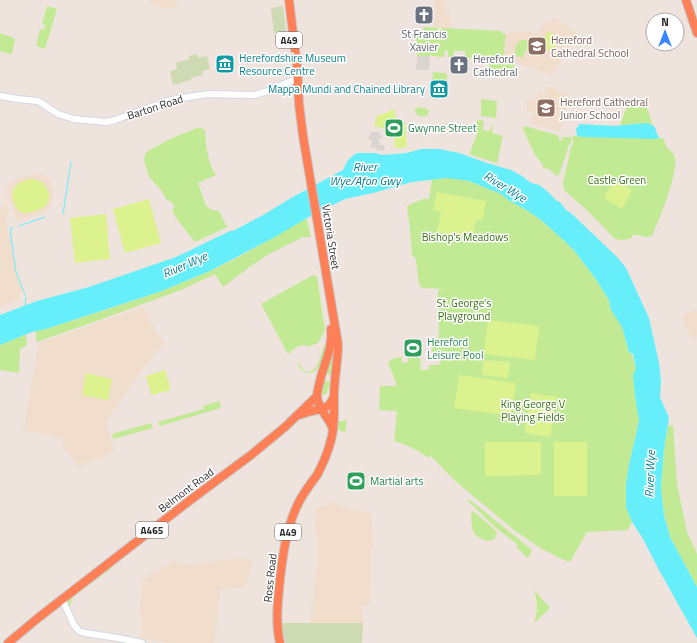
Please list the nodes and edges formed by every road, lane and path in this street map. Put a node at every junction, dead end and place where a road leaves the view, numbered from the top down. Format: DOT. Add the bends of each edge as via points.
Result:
graph roads {
  1 [pos="284,0"];
  2 [pos="289,0"];
  3 [pos="686,0"];
  4 [pos="697,33"];
  5 [pos="296,79"];
  6 [pos="0,96"];
  7 [pos="332,321"];
  8 [pos="338,347"];
  9 [pos="328,353"];
  10 [pos="320,377"];
  11 [pos="335,383"];
  12 [pos="334,395"];
  13 [pos="317,396"];
  14 [pos="320,409"];
  15 [pos="297,416"];
  16 [pos="333,430"];
  17 [pos="62,599"];
  18 [pos="8,643"];
  19 [pos="142,643"];
  20 [pos="280,643"];
  1 -- 5 [label="highway, Victoria Street / A49"];
  2 -- 5 [label="highway, Victoria Street / A49"];
  3 -- 4 [label="highway"];
  5 -- 6 [label="street, Barton Road" via="254,95 208,94 167,101 111,121 72,118 58,114 38,101"];
  5 -- 7 [label="highway, Victoria Street / A49" via="294,105"];
  7 -- 8 [label="highway, Victoria Street / A49"];
  7 -- 9 [label="highway, Victoria Street / A49"];
  8 -- 9 [label="highway"];
  8 -- 11 [label="highway, Victoria Street / A49"];
  9 -- 10 [label="highway, Victoria Street / A49"];
  10 -- 11 [label="highway" via="332,379"];
  10 -- 13 [label="highway, Victoria Street"];
  11 -- 12 [label="highway, Victoria Street"];
  12 -- 14 [label="highway, A465" via="328,406"];
  12 -- 16 [label="highway, Ross Road"];
  13 -- 14 [label="highway"];
  13 -- 15 [label="highway, Belmont Road / A465"];
  14 -- 15 [label="highway, A465"];
  14 -- 16 [label="highway"];
  15 -- 17 [label="highway, Belmont Road / A465" via="251,455"];
  16 -- 20 [label="highway, Ross Road / A49" via="326,456 295,511 286,540 278,598 277,623"];
  17 -- 18 [label="highway, Belmont Road / A465"];
  17 -- 19 [label="street" via="79,631"];
}
